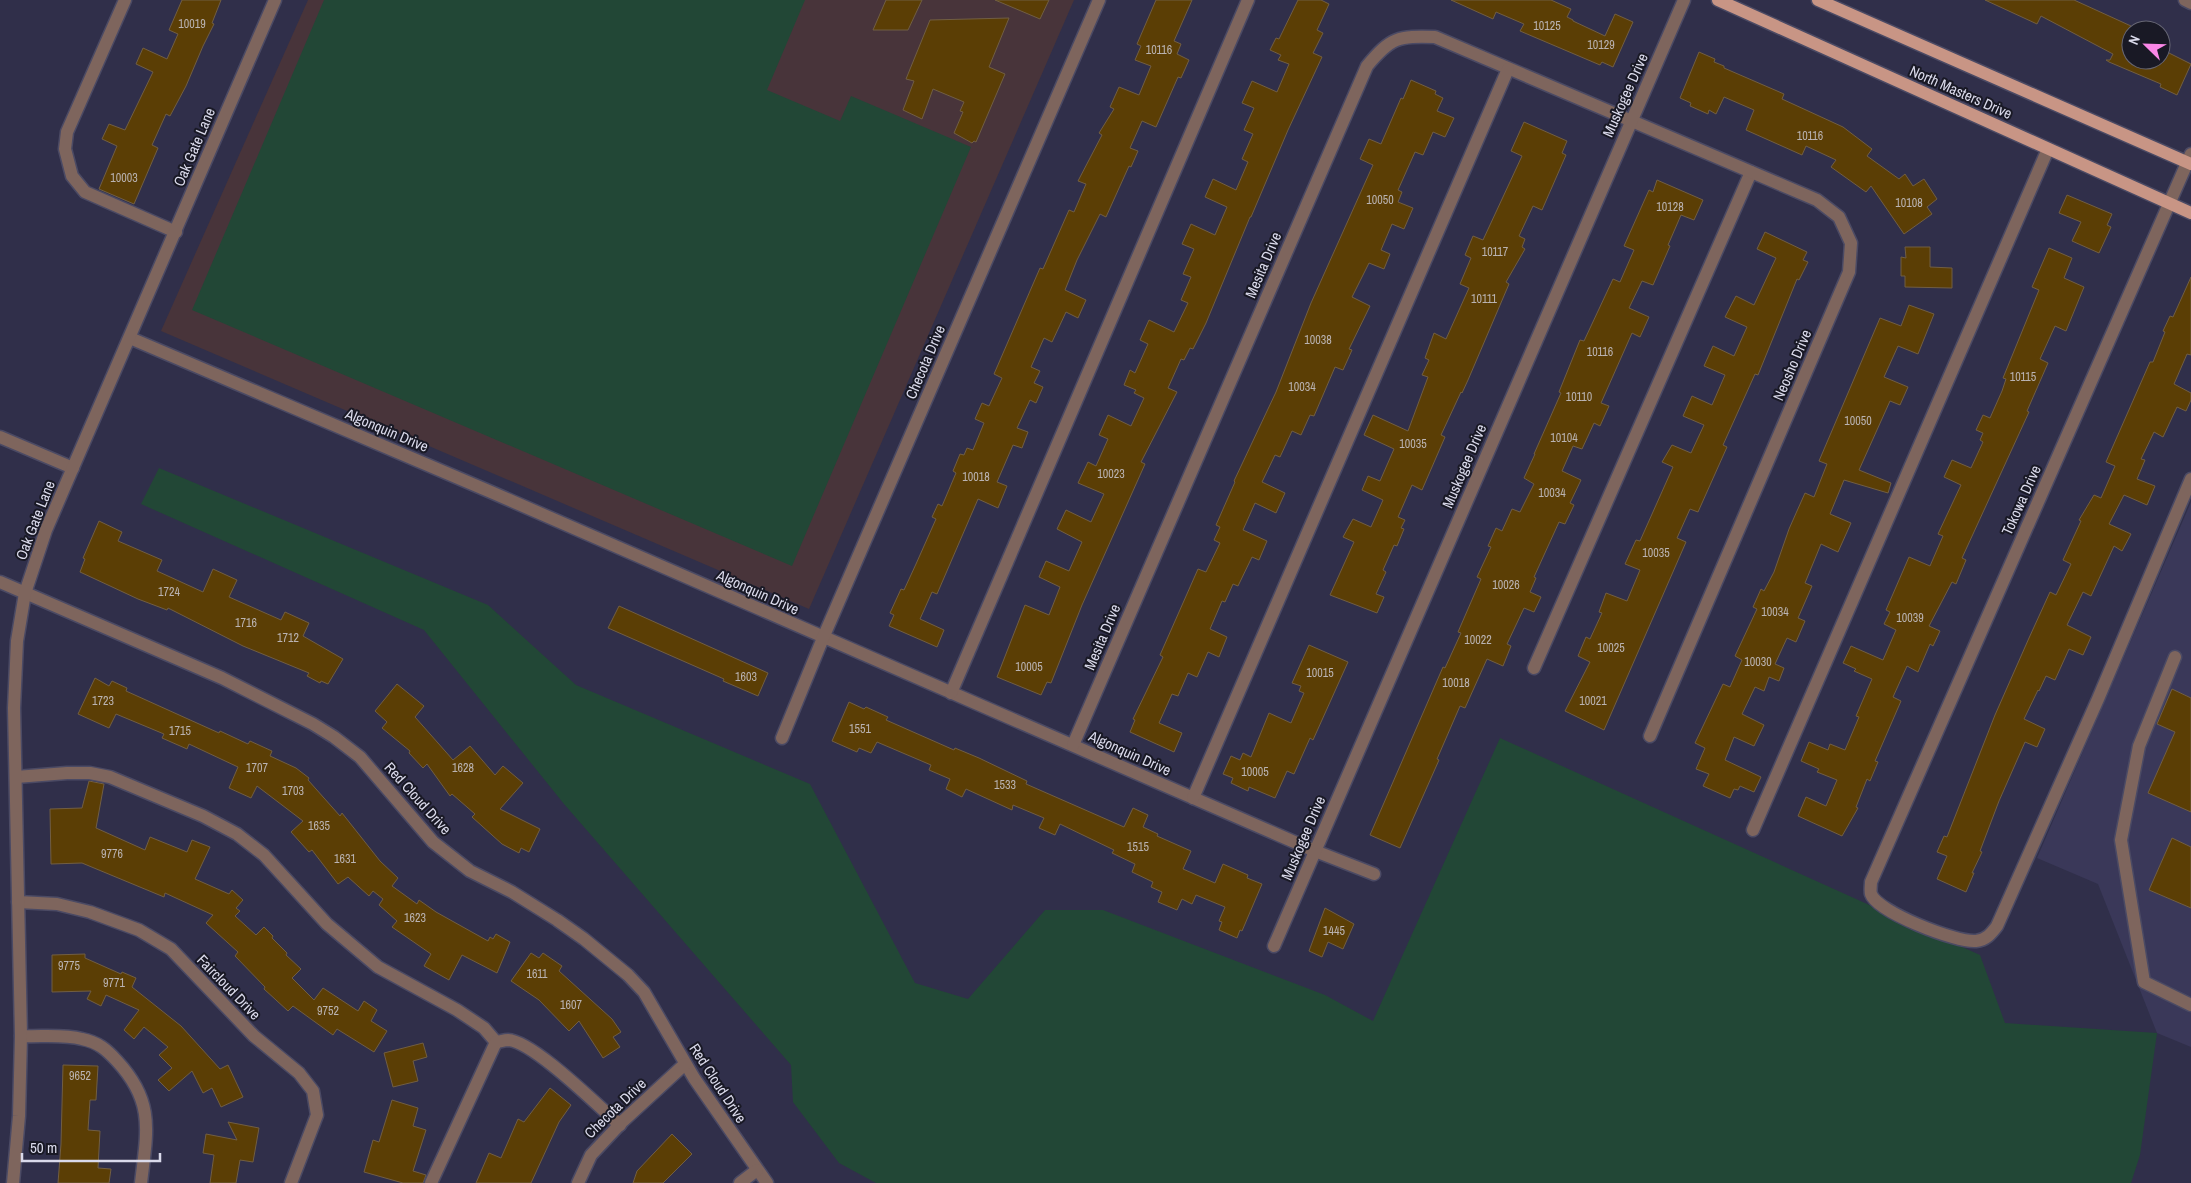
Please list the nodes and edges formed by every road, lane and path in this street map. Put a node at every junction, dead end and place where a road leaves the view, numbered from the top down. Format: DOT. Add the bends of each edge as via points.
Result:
graph roads {
  1 [pos="124,0"];
  2 [pos="275,0"];
  3 [pos="1099,0"];
  4 [pos="1248,0"];
  5 [pos="1684,0"];
  6 [pos="1718,0"];
  7 [pos="1818,0"];
  8 [pos="2185,0"];
  9 [pos="2191,3"];
  10 [pos="1508,68"];
  11 [pos="1631,122"];
  12 [pos="2048,149"];
  13 [pos="2190,160"];
  14 [pos="1751,172"];
  15 [pos="2169,204"];
  16 [pos="2191,213"];
  17 [pos="176,232"];
  18 [pos="130,338"];
  19 [pos="0,437"];
  20 [pos="73,468"];
  21 [pos="2191,479"];
  22 [pos="0,582"];
  23 [pos="25,593"];
  24 [pos="823,638"];
  25 [pos="2175,657"];
  26 [pos="1534,668"];
  27 [pos="951,693"];
  28 [pos="1650,736"];
  29 [pos="782,738"];
  30 [pos="1072,745"];
  31 [pos="16,776"];
  32 [pos="1193,798"];
  33 [pos="1753,830"];
  34 [pos="1315,852"];
  35 [pos="1374,874"];
  36 [pos="18,902"];
  37 [pos="1274,946"];
  38 [pos="2191,1005"];
  39 [pos="21,1036"];
  40 [pos="496,1042"];
  41 [pos="685,1064"];
  42 [pos="620,1125"];
  43 [pos="757,1170"];
  44 [pos="13,1183"];
  45 [pos="141,1183"];
  46 [pos="291,1183"];
  47 [pos="431,1183"];
  48 [pos="578,1183"];
  49 [pos="740,1183"];
  50 [pos="767,1183"];
  1 -- 17 [label="street" via="67,132 65,149 72,176 84,192"];
  2 -- 17 [label="street, Oak Gate Lane"];
  3 -- 24 [label="street, Checota Drive"];
  4 -- 27 [label="street"];
  5 -- 11 [label="street, Muskogee Drive"];
  6 -- 12 [label="main road, North Masters Drive"];
  7 -- 13 [label="main road, North Masters Drive"];
  8 -- 9 [label="street"];
  10 -- 11 [label="street, Mesita Drive"];
  10 -- 30 [label="street, Mesita Drive" via="1435,37 1405,36 1383,46 1367,66"];
  10 -- 32 [label="street"];
  11 -- 14 [label="street, Neosho Drive"];
  11 -- 34 [label="street, Muskogee Drive"];
  12 -- 15 [label="main road, North Masters Drive"];
  12 -- 33 [label="street"];
  13 -- 15 [label="street, Tokowa Drive"];
  14 -- 26 [label="street"];
  14 -- 28 [label="street, Neosho Drive" via="1817,200 1840,217 1851,243 1849,272"];
  15 -- 16 [label="main road, North Masters Drive"];
  15 -- 21 [label="street, Tokowa Drive" via="1880,860 1871,882 1871,894 1880,905 1954,939 1975,941 1989,937 1997,926 2098,699"];
  17 -- 18 [label="street, Oak Gate Lane"];
  18 -- 20 [label="street, Oak Gate Lane"];
  18 -- 24 [label="street, Algonquin Drive"];
  19 -- 20 [label="street"];
  20 -- 23 [label="street, Oak Gate Lane" via="46,530"];
  22 -- 23 [label="street, Red Cloud Drive"];
  23 -- 31 [label="street, Oak Gate Lane" via="17,642 14,708"];
  23 -- 41 [label="street, Red Cloud Drive" via="222,678 334,737 360,757 433,842 470,871 557,920 628,975 644,992"];
  24 -- 27 [label="street, Algonquin Drive"];
  24 -- 29 [label="street, Checota Drive"];
  25 -- 38 [label="street" via="2139,746 2120,840 2144,982"];
  27 -- 30 [label="street, Algonquin Drive"];
  30 -- 32 [label="street, Algonquin Drive"];
  31 -- 36 [label="street, Oak Gate Lane"];
  31 -- 40 [label="street" via="67,772 110,777 238,834 264,856 328,924 378,967 457,1010 484,1028"];
  32 -- 34 [label="street, Algonquin Drive"];
  34 -- 35 [label="street, Algonquin Drive"];
  34 -- 37 [label="street, Muskogee Drive"];
  36 -- 39 [label="street, Oak Gate Lane"];
  36 -- 46 [label="street, Faircloud Drive" via="57,904 90,912 138,930 170,949 254,1036 299,1073 313,1091 317,1115"];
  39 -- 44 [label="street, Oak Gate Lane"];
  39 -- 45 [label="street" via="70,1037 94,1042 105,1048 128,1073 144,1103 146,1129"];
  40 -- 42 [label="street" via="508,1040 541,1057"];
  40 -- 47 [label="street"];
  41 -- 42 [label="street, Checota Drive"];
  41 -- 43 [label="street, Red Cloud Drive"];
  42 -- 48 [label="street, Checota Drive" via="591,1155"];
  43 -- 49 [label="street"];
  43 -- 50 [label="street, Red Cloud Drive"];
}
